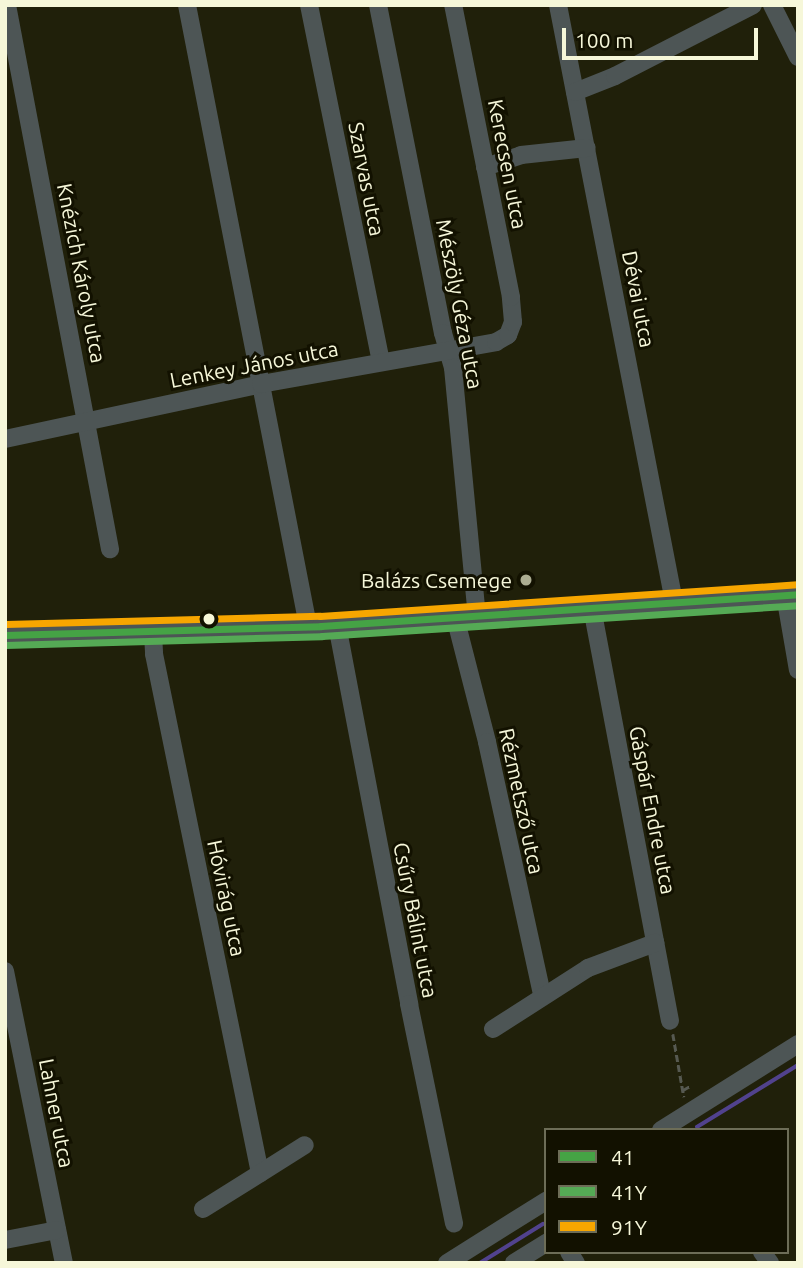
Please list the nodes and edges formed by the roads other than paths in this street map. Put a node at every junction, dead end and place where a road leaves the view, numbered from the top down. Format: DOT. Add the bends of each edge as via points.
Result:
graph roads {
  1 [pos="7,5"];
  2 [pos="187,5"];
  3 [pos="309,5"];
  4 [pos="378,5"];
  5 [pos="453,5"];
  6 [pos="558,5"];
  7 [pos="753,5"];
  8 [pos="772,5"];
  9 [pos="798,57"];
  10 [pos="575,92"];
  11 [pos="587,148"];
  12 [pos="485,167"];
  13 [pos="510,331"];
  14 [pos="449,349"];
  15 [pos="381,362"];
  16 [pos="261,384"];
  17 [pos="87,422"];
  18 [pos="5,439"];
  19 [pos="110,549"];
  20 [pos="791,595"];
  21 [pos="674,602"];
  22 [pos="592,608"];
  23 [pos="477,615"];
  24 [pos="455,617"];
  25 [pos="337,625"];
  26 [pos="308,626"];
  27 [pos="153,632"];
  28 [pos="5,635"];
  29 [pos="798,670"];
  30 [pos="655,943"];
  31 [pos="5,971"];
  32 [pos="542,995"];
  33 [pos="670,1021"];
  34 [pos="10,1025"];
  35 [pos="493,1029"];
  36 [pos="798,1044"];
  37 [pos="669,1128"];
  38 [pos="305,1145"];
  39 [pos="260,1173"];
  40 [pos="544,1206"];
  41 [pos="203,1209"];
  42 [pos="454,1223"];
  43 [pos="57,1230"];
  44 [pos="5,1240"];
  45 [pos="544,1244"];
  46 [pos="64,1263"];
  47 [pos="447,1263"];
  48 [pos="514,1263"];
  1 -- 17 [label="street, Knézich Károly utca"];
  2 -- 16 [label="street"];
  3 -- 15 [label="street, Szarvas utca"];
  4 -- 14 [label="street, Mészöly Géza utca"];
  5 -- 12 [label="street, Kerecsen utca"];
  6 -- 10 [label="street, Dévai utca"];
  7 -- 10 [label="street"];
  8 -- 9 [label="street"];
  10 -- 11 [label="street, Dévai utca"];
  11 -- 12 [label="street" via="521,155"];
  11 -- 21 [label="street, Dévai utca"];
  12 -- 13 [label="street, Kerecsen utca" via="511,297"];
  13 -- 14 [label="street, Lenkey János utca" via="496,342"];
  14 -- 15 [label="street, Lenkey János utca"];
  14 -- 23 [label="street, Mészöly Géza utca"];
  15 -- 16 [label="street, Lenkey János utca"];
  16 -- 17 [label="street, Lenkey János utca"];
  16 -- 26 [label="street"];
  17 -- 18 [label="street, Lenkey János utca"];
  17 -- 19 [label="street, Knézich Károly utca"];
  20 -- 21 [label="street"];
  20 -- 29 [label="street"];
  21 -- 22 [label="street"];
  22 -- 23 [label="street"];
  22 -- 30 [label="street, Gáspár Endre utca"];
  23 -- 24 [label="street"];
  24 -- 25 [label="street"];
  24 -- 32 [label="street, Rézmetsző utca"];
  25 -- 26 [label="street"];
  25 -- 42 [label="street, Csűry Bálint utca"];
  26 -- 27 [label="street"];
  27 -- 28 [label="street"];
  27 -- 39 [label="street, Hóvirág utca"];
  30 -- 32 [label="street" via="599,962"];
  30 -- 33 [label="street, Gáspár Endre utca"];
  31 -- 34 [label="street, Lahner utca"];
  32 -- 35 [label="street"];
  34 -- 43 [label="street, Lahner utca"];
  36 -- 37 [label="street"];
  38 -- 39 [label="street"];
  39 -- 41 [label="street"];
  40 -- 47 [label="street"];
  43 -- 44 [label="street"];
  43 -- 46 [label="street, Lahner utca"];
  45 -- 48 [label="street"];
}
